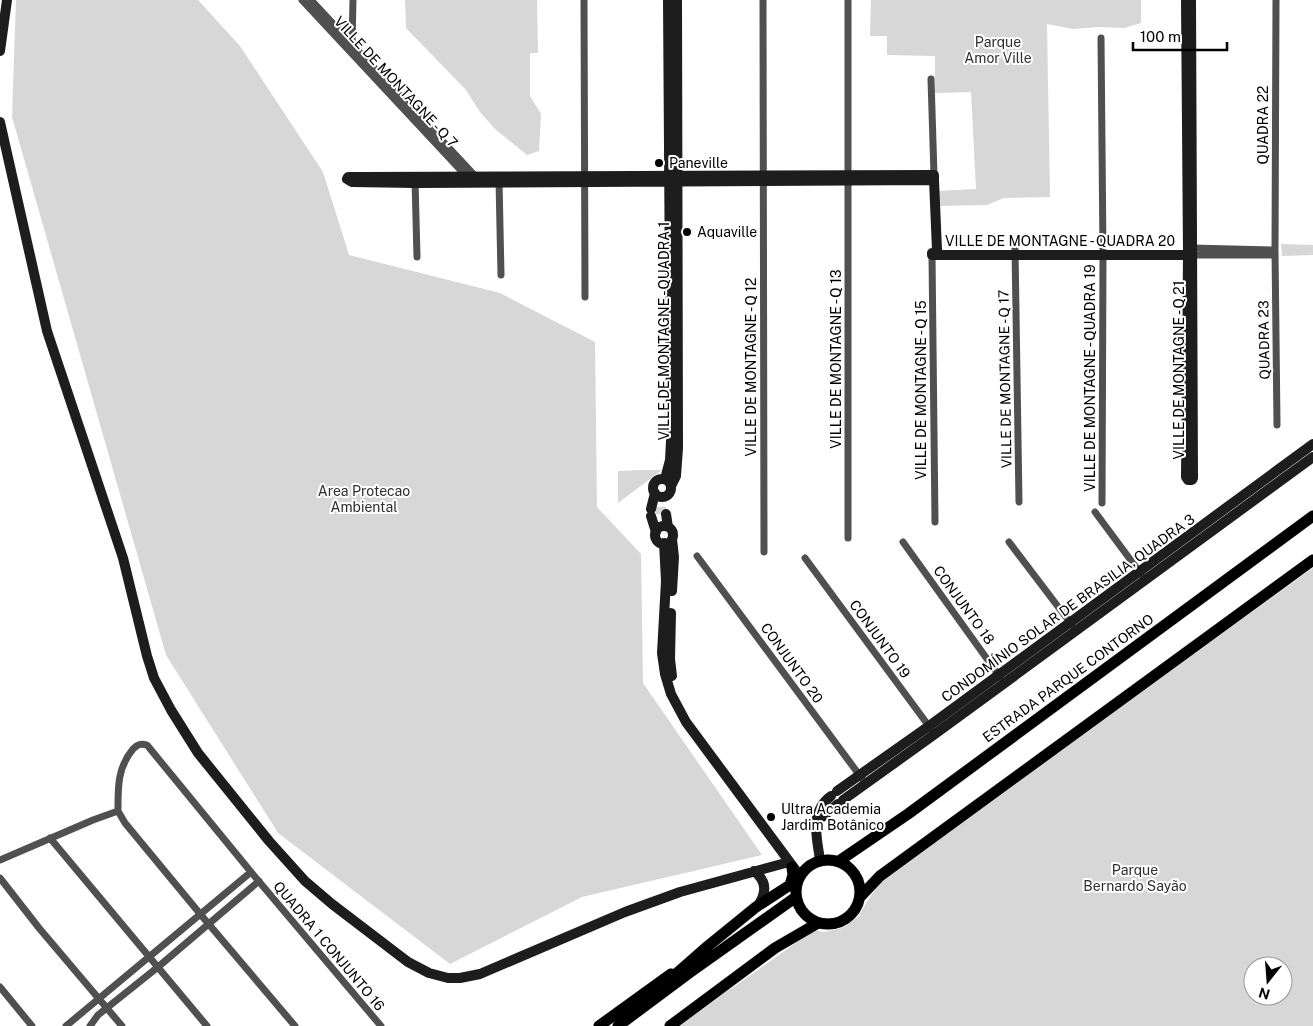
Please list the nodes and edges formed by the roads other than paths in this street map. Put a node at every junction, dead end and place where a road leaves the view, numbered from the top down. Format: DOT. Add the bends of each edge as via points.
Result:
graph roads {
  1 [pos="7,0"];
  2 [pos="302,0"];
  3 [pos="311,0"];
  4 [pos="353,0"];
  5 [pos="584,0"];
  6 [pos="668,0"];
  7 [pos="677,0"];
  8 [pos="763,0"];
  9 [pos="848,0"];
  10 [pos="1186,0"];
  11 [pos="1192,0"];
  12 [pos="1276,0"];
  13 [pos="1101,38"];
  14 [pos="352,44"];
  15 [pos="0,51"];
  16 [pos="351,52"];
  17 [pos="673,76"];
  18 [pos="931,79"];
  19 [pos="0,124"];
  20 [pos="933,176"];
  21 [pos="848,178"];
  22 [pos="474,179"];
  23 [pos="499,179"];
  24 [pos="585,179"];
  25 [pos="674,179"];
  26 [pos="763,179"];
  27 [pos="350,180"];
  28 [pos="415,180"];
  29 [pos="1103,251"];
  30 [pos="1190,251"];
  31 [pos="1016,252"];
  32 [pos="1275,252"];
  33 [pos="934,254"];
  34 [pos="417,257"];
  35 [pos="500,275"];
  36 [pos="585,297"];
  37 [pos="1277,425"];
  38 [pos="1313,444"];
  39 [pos="1313,456"];
  40 [pos="1187,478"];
  41 [pos="668,482"];
  42 [pos="1254,494"];
  43 [pos="1019,502"];
  44 [pos="1102,503"];
  45 [pos="660,506"];
  46 [pos="1095,512"];
  47 [pos="1313,516"];
  48 [pos="934,522"];
  49 [pos="662,528"];
  50 [pos="848,538"];
  51 [pos="668,541"];
  52 [pos="903,542"];
  53 [pos="1009,542"];
  54 [pos="764,552"];
  55 [pos="698,556"];
  56 [pos="805,558"];
  57 [pos="1313,560"];
  58 [pos="1142,576"];
  59 [pos="1073,627"];
  60 [pos="1001,679"];
  61 [pos="932,730"];
  62 [pos="862,780"];
  63 [pos="118,811"];
  64 [pos="50,838"];
  65 [pos="0,860"];
  66 [pos="820,860"];
  67 [pos="839,862"];
  68 [pos="794,868"];
  69 [pos="754,871"];
  70 [pos="251,872"];
  71 [pos="0,878"];
  72 [pos="259,881"];
  73 [pos="796,897"];
  74 [pos="860,897"];
  75 [pos="756,907"];
  76 [pos="201,915"];
  77 [pos="209,923"];
  78 [pos="818,923"];
  79 [pos="149,956"];
  80 [pos="691,960"];
  81 [pos="158,967"];
  82 [pos="0,987"];
  83 [pos="99,999"];
  84 [pos="652,1001"];
  85 [pos="107,1008"];
  86 [pos="74,1020"];
  87 [pos="80,1025"];
  88 [pos="32,1026"];
  89 [pos="67,1026"];
  90 [pos="90,1026"];
  91 [pos="122,1026"];
  92 [pos="207,1026"];
  93 [pos="296,1026"];
  94 [pos="381,1026"];
  95 [pos="599,1026"];
  96 [pos="618,1026"];
  97 [pos="670,1026"];
  1 -- 15 [label="street"];
  2 -- 16 [label="street, VILLE DE MONTAGNE - Q 7"];
  3 -- 14 [label="street, VILLE DE MONTAGNE - Q 7"];
  4 -- 14 [label="street"];
  5 -- 24 [label="street"];
  6 -- 17 [label="street"];
  7 -- 17 [label="street"];
  8 -- 26 [label="street, VILLE DE MONTAGNE - Q 12"];
  9 -- 21 [label="street, VILLE DE MONTAGNE - Q 13"];
  10 -- 30 [label="street, VILLE DE MONTAGNE - QUADRA 20"];
  11 -- 30 [label="street, VILLE DE MONTAGNE - QUADRA 20"];
  12 -- 32 [label="street, QUADRA 22"];
  13 -- 29 [label="street, VILLE DE MONTAGNE - QUADRA 19"];
  14 -- 16 [label="street"];
  14 -- 22 [label="street, VILLE DE MONTAGNE - Q 7"];
  16 -- 22 [label="street, VILLE DE MONTAGNE - Q 7"];
  17 -- 25 [label="street, VILLE DE MONTAGNE - QUADRA 1"];
  18 -- 20 [label="street"];
  19 -- 69 [label="street" via="48,331 123,558 154,678 198,753 305,881 408,962 438,976 460,978 480,974 625,912"];
  20 -- 21 [label="street"];
  20 -- 33 [label="street, VILLE DE MONTAGNE - QUADRA 20"];
  21 -- 26 [label="street"];
  21 -- 50 [label="street, VILLE DE MONTAGNE - Q 13"];
  22 -- 23 [label="street"];
  22 -- 28 [label="street"];
  23 -- 24 [label="street"];
  23 -- 35 [label="street"];
  24 -- 25 [label="street"];
  24 -- 36 [label="street"];
  25 -- 26 [label="street"];
  25 -- 41 [label="street, VILLE DE MONTAGNE - QUADRA 1" via="674,388"];
  26 -- 54 [label="street, VILLE DE MONTAGNE - Q 12"];
  27 -- 28 [label="street"];
  28 -- 34 [label="street"];
  29 -- 30 [label="street, VILLE DE MONTAGNE - QUADRA 20"];
  29 -- 31 [label="street, VILLE DE MONTAGNE - QUADRA 20"];
  29 -- 44 [label="street, VILLE DE MONTAGNE - QUADRA 19"];
  30 -- 32 [label="street"];
  30 -- 40 [label="street, VILLE DE MONTAGNE - Q 21" via="1193,478"];
  31 -- 33 [label="street, VILLE DE MONTAGNE - QUADRA 20"];
  31 -- 43 [label="street, VILLE DE MONTAGNE - Q 17"];
  32 -- 37 [label="street, QUADRA 23"];
  33 -- 48 [label="street, VILLE DE MONTAGNE - Q 15"];
  38 -- 42 [label="street, CONDOMÍNIO SOLAR DE BRASILIA, QUADRA 3"];
  39 -- 42 [label="street, CONDOMÍNIO SOLAR DE BRASILIA, QUADRA 3"];
  41 -- 45 [label="street" via="670,492"];
  41 -- 45 [label="street" via="662,479 653,487"];
  42 -- 58 [label="street, CONDOMÍNIO SOLAR DE BRASILIA, QUADRA 3"];
  45 -- 49 [label="street"];
  45 -- 49 [label="street"];
  46 -- 58 [label="street"];
  47 -- 67 [label="main road, ESTRADA PARQUE CONTORNO"];
  49 -- 51 [label="street" via="672,530"];
  49 -- 51 [label="street" via="656,538"];
  51 -- 68 [label="street" via="674,557 670,668 682,705 696,735"];
  52 -- 60 [label="street, CONJUNTO 18"];
  53 -- 59 [label="street"];
  55 -- 62 [label="street, CONJUNTO 20"];
  56 -- 61 [label="street, CONJUNTO 19"];
  57 -- 74 [label="main road" via="880,876"];
  58 -- 59 [label="street, CONDOMÍNIO SOLAR DE BRASILIA, QUADRA 3"];
  59 -- 60 [label="street, CONDOMÍNIO SOLAR DE BRASILIA, QUADRA 3"];
  60 -- 61 [label="street, CONDOMÍNIO SOLAR DE BRASILIA, QUADRA 3"];
  61 -- 62 [label="street, CONDOMÍNIO SOLAR DE BRASILIA, QUADRA 3"];
  62 -- 66 [label="street, CONDOMÍNIO SOLAR DE BRASILIA, QUADRA 3" via="837,798 822,804 816,822"];
  63 -- 64 [label="street"];
  63 -- 70 [label="street, QUADRA 1 CONJUNTO 16" via="118,786 124,763 136,746 143,743"];
  63 -- 76 [label="street"];
  64 -- 65 [label="street"];
  64 -- 79 [label="street"];
  66 -- 67 [label="main road"];
  66 -- 68 [label="main road"];
  67 -- 74 [label="main road" via="856,876"];
  68 -- 69 [label="street"];
  68 -- 73 [label="main road"];
  68 -- 75 [label="main road" via="790,885"];
  69 -- 75 [label="street" via="761,876 764,889"];
  70 -- 72 [label="street, QUADRA 1 CONJUNTO 16"];
  70 -- 76 [label="street"];
  71 -- 83 [label="street"];
  72 -- 77 [label="street"];
  72 -- 94 [label="street, QUADRA 1 CONJUNTO 16"];
  73 -- 78 [label="main road" via="803,913"];
  73 -- 84 [label="main road"];
  74 -- 78 [label="main road" via="854,911 844,920"];
  75 -- 80 [label="main road"];
  76 -- 77 [label="street"];
  76 -- 79 [label="street"];
  77 -- 81 [label="street"];
  77 -- 93 [label="street"];
  78 -- 97 [label="main road" via="775,948"];
  79 -- 81 [label="street"];
  79 -- 83 [label="street"];
  80 -- 84 [label="main road"];
  80 -- 95 [label="main road"];
  81 -- 85 [label="street"];
  81 -- 92 [label="street"];
  82 -- 88 [label="street"];
  83 -- 85 [label="street"];
  83 -- 86 [label="street"];
  84 -- 96 [label="main road"];
  85 -- 90 [label="street"];
  85 -- 91 [label="street"];
  86 -- 87 [label="street"];
  86 -- 89 [label="street"];
}
